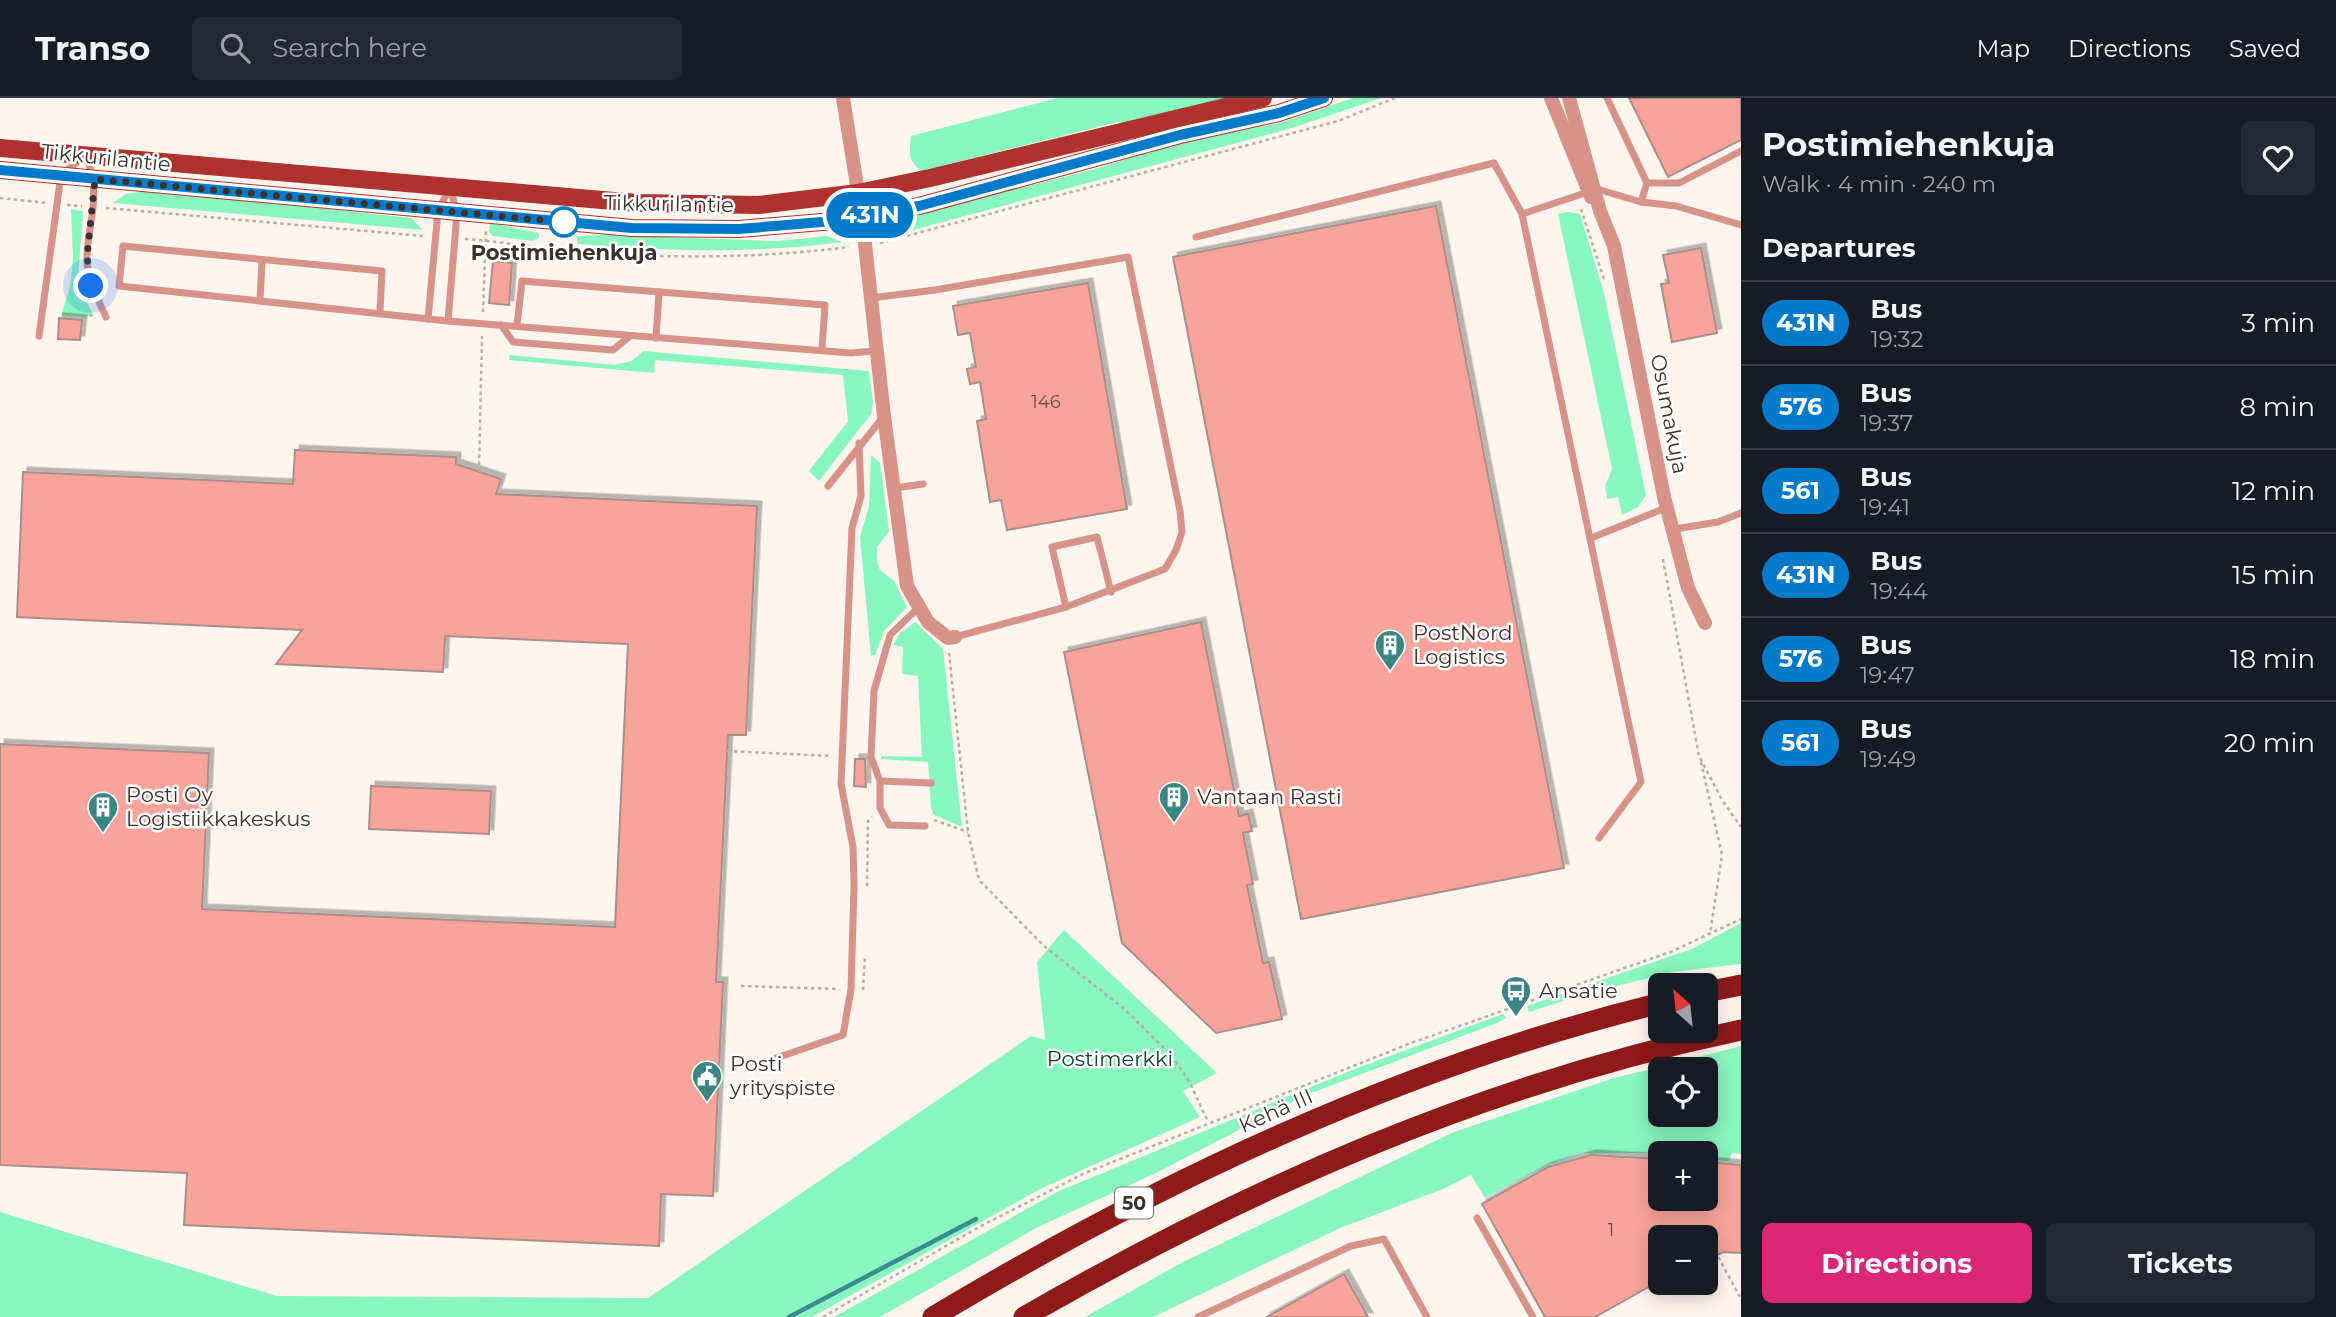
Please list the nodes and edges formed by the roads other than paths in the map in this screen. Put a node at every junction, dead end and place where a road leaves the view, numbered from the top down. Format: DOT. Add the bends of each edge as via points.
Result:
graph roads {
  1 [pos="843,98"];
  2 [pos="1263,98"];
  3 [pos="1324,98"];
  4 [pos="1551,98"];
  5 [pos="1569,98"];
  6 [pos="1607,98"];
  7 [pos="0,148"];
  8 [pos="1741,151"];
  9 [pos="86,155"];
  10 [pos="0,170"];
  11 [pos="61,175"];
  12 [pos="95,179"];
  13 [pos="1647,183"];
  14 [pos="450,187"];
  15 [pos="858,193"];
  16 [pos="1587,193"];
  17 [pos="1641,202"];
  18 [pos="438,211"];
  19 [pos="457,213"];
  20 [pos="1522,214"];
  21 [pos="862,217"];
  22 [pos="1741,225"];
  23 [pos="1196,237"];
  24 [pos="262,260"];
  25 [pos="659,292"];
  26 [pos="871,298"];
  27 [pos="260,299"];
  28 [pos="380,312"];
  29 [pos="106,317"];
  30 [pos="428,319"];
  31 [pos="448,321"];
  32 [pos="501,325"];
  33 [pos="517,325"];
  34 [pos="40,336"];
  35 [pos="630,336"];
  36 [pos="656,338"];
  37 [pos="822,349"];
  38 [pos="877,351"];
  39 [pos="884,416"];
  40 [pos="859,443"];
  41 [pos="923,484"];
  42 [pos="828,486"];
  43 [pos="895,488"];
  44 [pos="1668,507"];
  45 [pos="1741,513"];
  46 [pos="1675,529"];
  47 [pos="1591,538"];
  48 [pos="1111,592"];
  49 [pos="1066,607"];
  50 [pos="918,608"];
  51 [pos="1705,623"];
  52 [pos="951,637"];
  53 [pos="880,780"];
  54 [pos="931,783"];
  55 [pos="925,826"];
  56 [pos="1599,838"];
  57 [pos="1741,985"];
  58 [pos="1718,990"];
  59 [pos="1648,1006"];
  60 [pos="1741,1030"];
  61 [pos="756,1065"];
  62 [pos="1477,1218"];
  63 [pos="934,1316"];
  64 [pos="1024,1317"];
  65 [pos="1198,1317"];
  66 [pos="1427,1317"];
  67 [pos="1533,1317"];
  1 -- 15 [label="street"];
  2 -- 15 [label="main road, Tikkurilantie"];
  3 -- 21 [label="main road, Tikkurilantie" via="919,206"];
  4 -- 16 [label="street, Osumakuja"];
  5 -- 16 [label="street, Osumakuja"];
  6 -- 13 [label="lane"];
  7 -- 9 [label="main road, Tikkurilantie"];
  8 -- 13 [label="lane" via="1679,183"];
  9 -- 11 [label="lane"];
  9 -- 12 [label="lane"];
  9 -- 14 [label="main road, Tikkurilantie"];
  10 -- 11 [label="main road, Tikkurilantie"];
  11 -- 12 [label="main road, Tikkurilantie"];
  11 -- 34 [label="lane"];
  12 -- 18 [label="main road, Tikkurilantie"];
  12 -- 29 [label="lane" via="87,257 91,286"];
  13 -- 17 [label="lane"];
  14 -- 15 [label="main road, Tikkurilantie" via="702,206 759,205"];
  14 -- 18 [label="lane"];
  14 -- 19 [label="lane"];
  15 -- 21 [label="street"];
  16 -- 17 [label="lane"];
  16 -- 20 [label="lane"];
  16 -- 44 [label="street, Osumakuja" via="1614,246"];
  17 -- 22 [label="lane" via="1676,206"];
  18 -- 19 [label="main road, Tikkurilantie"];
  18 -- 30 [label="lane"];
  19 -- 21 [label="main road, Tikkurilantie" via="632,228 739,229"];
  19 -- 31 [label="lane"];
  20 -- 23 [label="lane" via="1494,163"];
  20 -- 47 [label="lane"];
  21 -- 26 [label="street"];
  24 -- 27 [label="lane"];
  24 -- 27 [label="lane" via="123,246 119,286"];
  24 -- 28 [label="lane" via="382,271"];
  25 -- 33 [label="lane" via="522,281"];
  25 -- 36 [label="lane"];
  25 -- 37 [label="lane" via="825,305"];
  26 -- 38 [label="street"];
  26 -- 48 [label="lane" via="1128,257 1182,532 1165,569"];
  27 -- 28 [label="lane"];
  28 -- 30 [label="lane"];
  30 -- 31 [label="lane"];
  31 -- 32 [label="lane"];
  32 -- 33 [label="lane"];
  32 -- 35 [label="lane" via="513,342 613,350"];
  33 -- 35 [label="lane"];
  35 -- 36 [label="lane"];
  36 -- 37 [label="lane"];
  37 -- 38 [label="lane"];
  38 -- 39 [label="street"];
  39 -- 40 [label="lane"];
  39 -- 43 [label="street"];
  40 -- 42 [label="lane"];
  40 -- 61 [label="lane" via="861,496 852,528 841,784 853,847 851,989 843,1035"];
  41 -- 43 [label="lane"];
  43 -- 50 [label="street" via="907,586"];
  44 -- 46 [label="street, Osumakuja"];
  44 -- 47 [label="lane"];
  45 -- 46 [label="lane"];
  46 -- 51 [label="street, Osumakuja" via="1688,588"];
  47 -- 56 [label="lane" via="1641,782"];
  48 -- 49 [label="lane"];
  48 -- 49 [label="lane" via="1097,537 1052,547"];
  49 -- 52 [label="lane"];
  50 -- 52 [label="street" via="928,622"];
  50 -- 53 [label="lane" via="890,635 874,691 871,757"];
  53 -- 54 [label="lane"];
  53 -- 55 [label="lane" via="880,808 889,825"];
  57 -- 58 [label="highway"];
  59 -- 63 [label="highway, Kehä III / 50" via="1469,1060 1340,1109 1142,1199"];
  60 -- 64 [label="highway, 50" via="1510,1092 1359,1149 1237,1203"];
  62 -- 67 [label="lane"];
  65 -- 66 [label="lane" via="1350,1246 1384,1239"];
}
